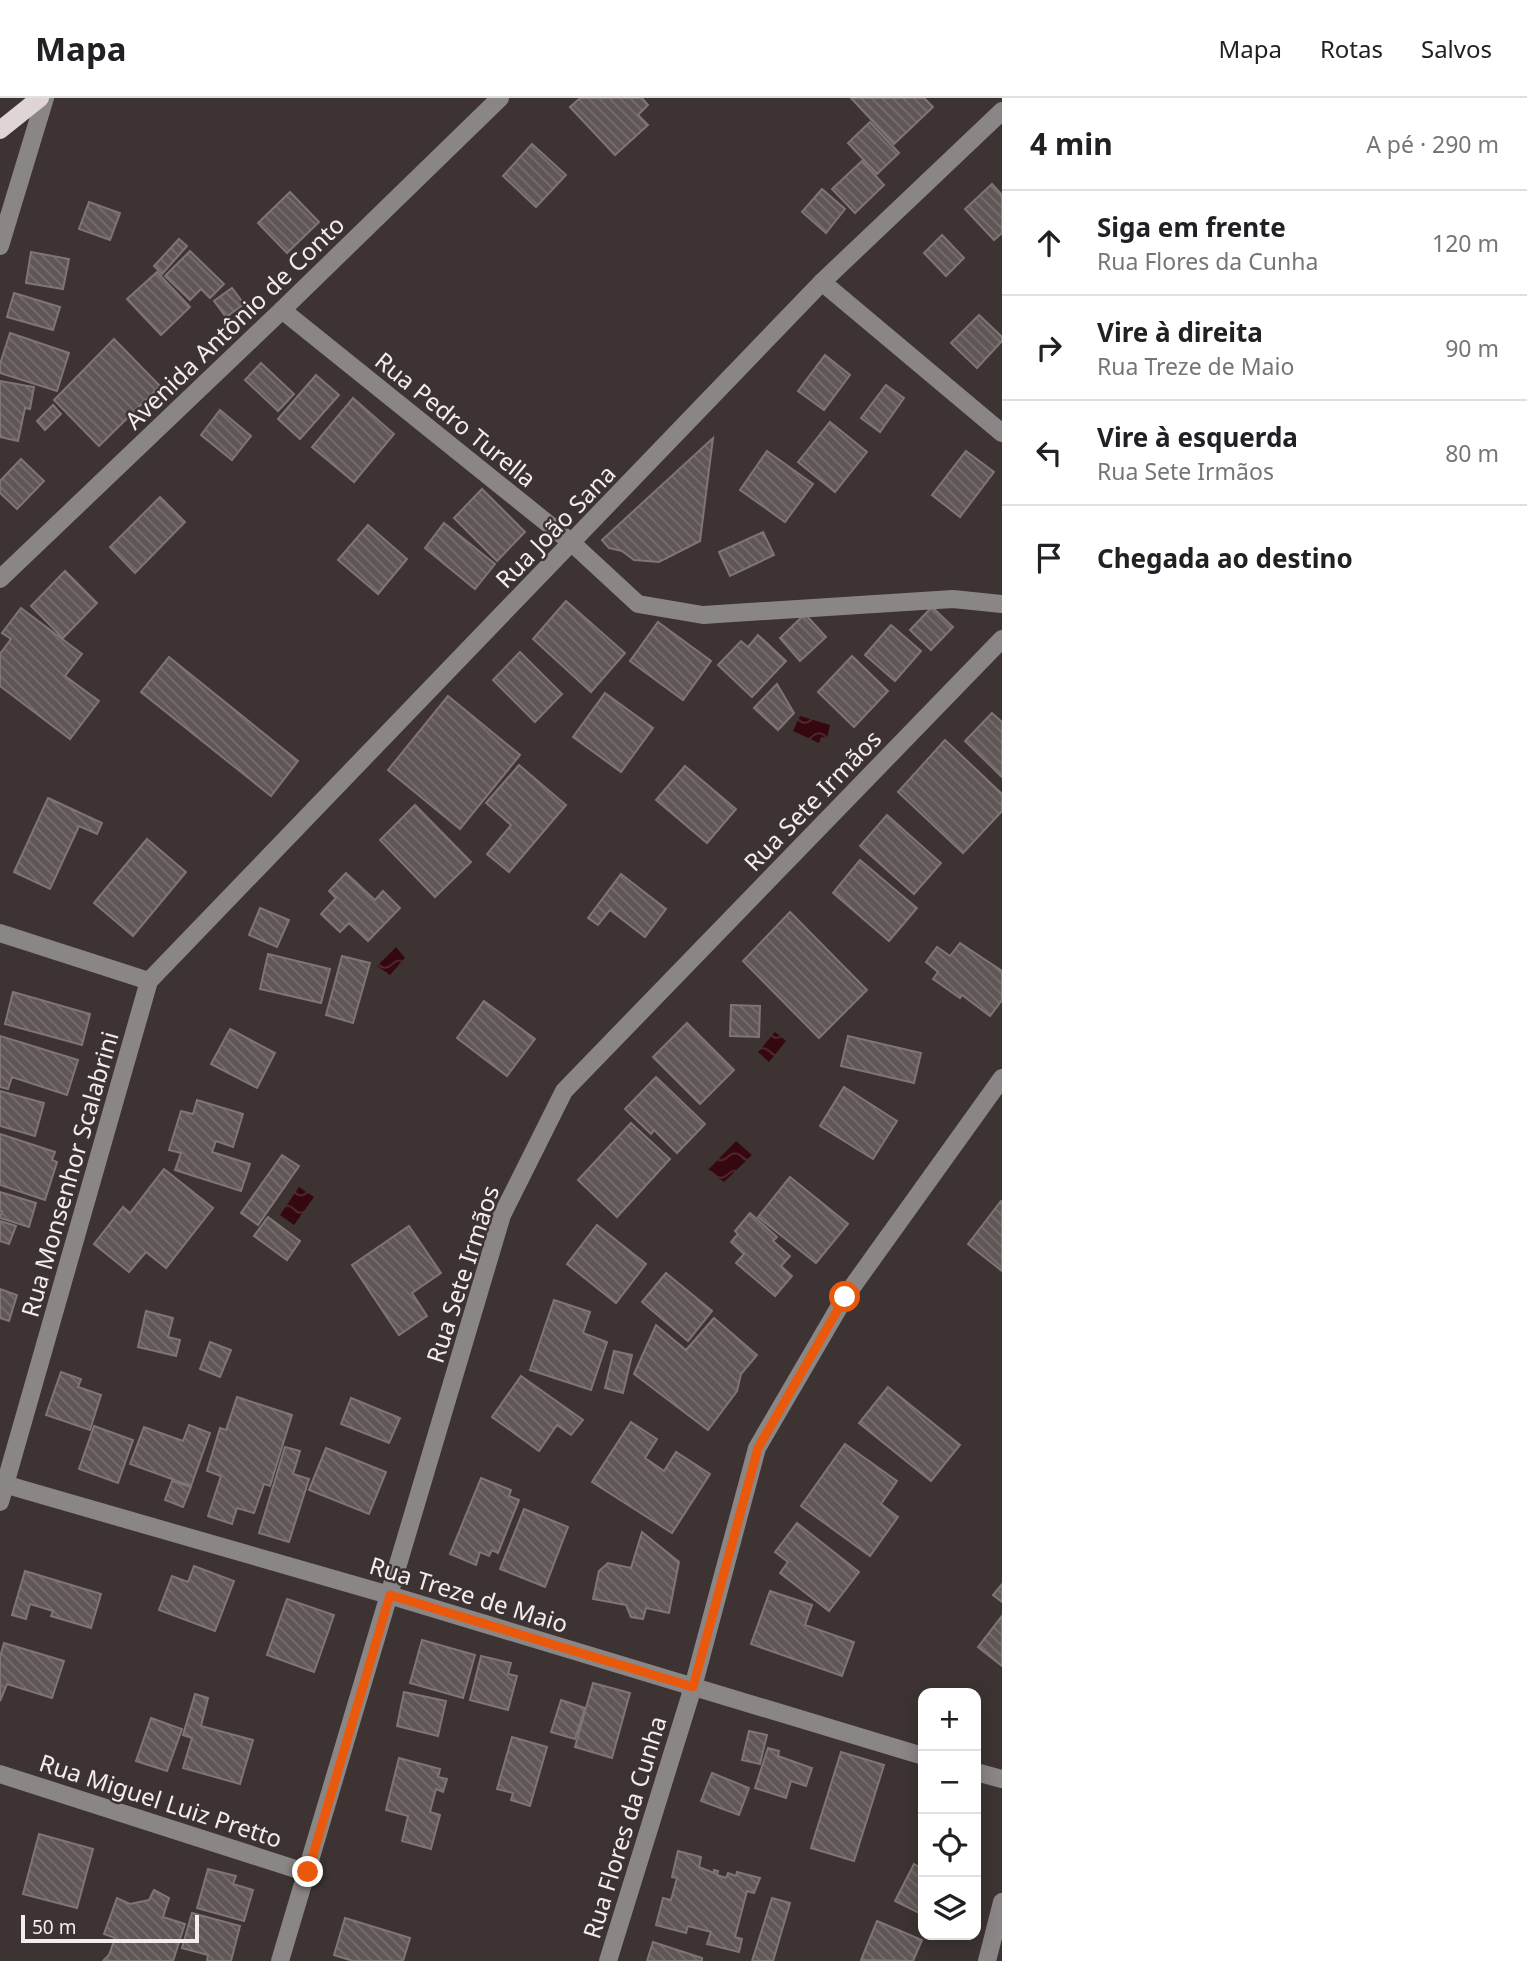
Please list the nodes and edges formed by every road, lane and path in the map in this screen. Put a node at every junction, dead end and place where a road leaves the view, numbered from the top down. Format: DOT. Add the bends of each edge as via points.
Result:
graph roads {
  1 [pos="43,98"];
  2 [pos="500,98"];
  3 [pos="1002,111"];
  4 [pos="0,130"];
  5 [pos="0,246"];
  6 [pos="822,282"];
  7 [pos="282,310"];
  8 [pos="1002,433"];
  9 [pos="572,543"];
  10 [pos="0,579"];
  11 [pos="1002,604"];
  12 [pos="1002,639"];
  13 [pos="0,933"];
  14 [pos="149,981"];
  15 [pos="1002,1078"];
  16 [pos="2,1490"];
  17 [pos="390,1595"];
  18 [pos="693,1687"];
  19 [pos="918,1754"];
  20 [pos="981,1773"];
  21 [pos="0,1774"];
  22 [pos="1002,1779"];
  23 [pos="308,1872"];
  24 [pos="1002,1902"];
  25 [pos="280,1961"];
  26 [pos="608,1961"];
  27 [pos="987,1961"];
  1 -- 4 [label="main road"];
  1 -- 5 [label="street"];
  2 -- 7 [label="street, Avenida Antônio de Conto"];
  3 -- 6 [label="street, Rua João Sana"];
  6 -- 8 [label="street"];
  6 -- 9 [label="street, Rua João Sana"];
  7 -- 9 [label="street, Rua Pedro Turella"];
  7 -- 10 [label="street, Avenida Antônio de Conto"];
  9 -- 11 [label="street, Rua Pedro Turella" via="638,604 703,615 953,599"];
  9 -- 14 [label="street, Rua João Sana"];
  12 -- 17 [label="street, Rua Sete Irmãos" via="564,1091 502,1216"];
  13 -- 14 [label="street"];
  14 -- 16 [label="street, Rua Monsenhor Scalabrini"];
  15 -- 18 [label="street, Rua Flores da Cunha" via="845,1297 758,1448"];
  16 -- 17 [label="street, Rua Treze de Maio"];
  17 -- 18 [label="street, Rua Treze de Maio"];
  17 -- 23 [label="street, Rua Sete Irmãos"];
  18 -- 19 [label="street, Rua Treze de Maio"];
  18 -- 26 [label="street, Rua Flores da Cunha"];
  20 -- 22 [label="street"];
  21 -- 23 [label="street, Rua Miguel Luiz Pretto"];
  23 -- 25 [label="street, Rua Sete Irmãos"];
  24 -- 27 [label="street"];
}
